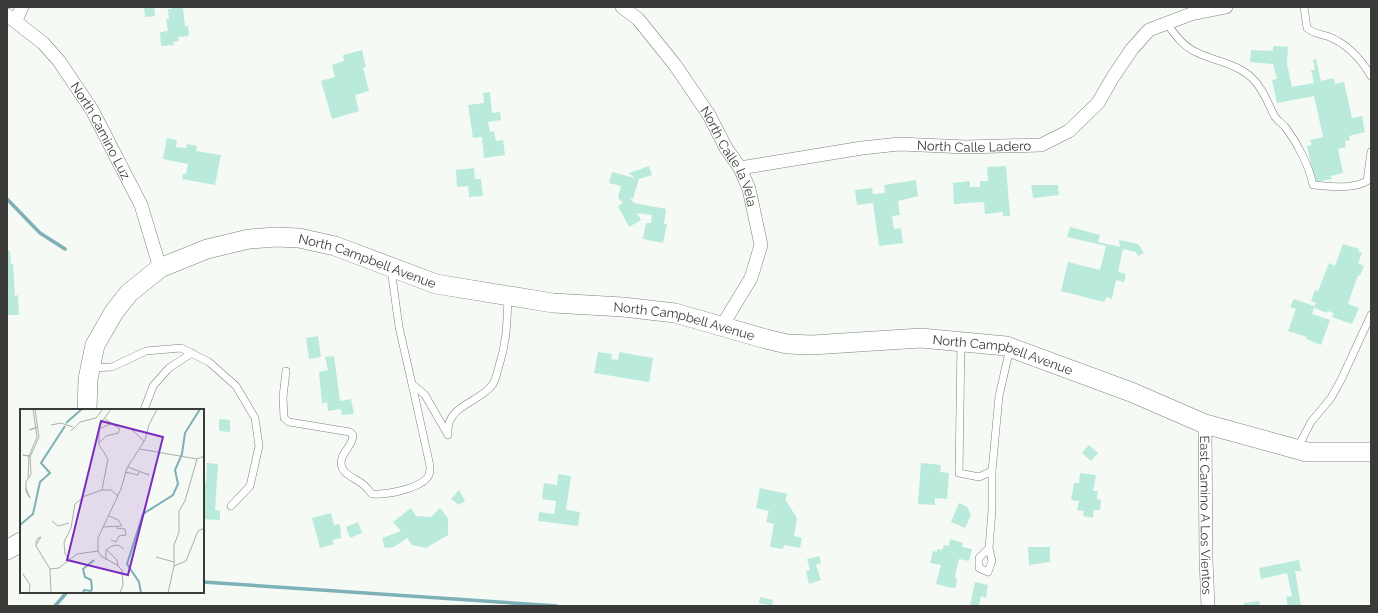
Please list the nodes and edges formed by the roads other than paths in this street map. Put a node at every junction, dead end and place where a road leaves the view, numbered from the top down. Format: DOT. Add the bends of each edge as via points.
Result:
graph roads {
  1 [pos="22,7"];
  2 [pos="622,7"];
  3 [pos="1226,7"];
  4 [pos="1304,7"];
  5 [pos="11,18"];
  6 [pos="1167,24"];
  7 [pos="1371,76"];
  8 [pos="1371,152"];
  9 [pos="740,168"];
  10 [pos="390,267"];
  11 [pos="160,268"];
  12 [pos="508,296"];
  13 [pos="1371,315"];
  14 [pos="722,326"];
  15 [pos="961,342"];
  16 [pos="1010,348"];
  17 [pos="192,353"];
  18 [pos="90,368"];
  19 [pos="286,371"];
  20 [pos="412,384"];
  21 [pos="87,409"];
  22 [pos="144,409"];
  23 [pos="1206,424"];
  24 [pos="1297,449"];
  25 [pos="1371,452"];
  26 [pos="992,471"];
  27 [pos="231,506"];
  28 [pos="20,543"];
  29 [pos="989,548"];
  30 [pos="7,550"];
  31 [pos="1208,606"];
  1 -- 5 [label="street"];
  2 -- 9 [label="street, North Calle la Vela" via="638,19 675,65 709,115"];
  3 -- 6 [label="street, North Calle Ladero" via="1191,14"];
  4 -- 7 [label="lane" via="1306,28 1346,47 1357,56"];
  5 -- 11 [label="street, North Camino Luz" via="43,43 59,61 92,110 141,205"];
  6 -- 8 [label="lane" via="1192,50 1230,65 1252,78 1262,90 1276,119 1285,127 1295,143 1313,185 1360,185 1367,181"];
  6 -- 9 [label="street, North Calle Ladero" via="1150,30 1132,49 1098,103 1083,119 1069,131 1041,145 966,147 899,144"];
  9 -- 14 [label="street, North Calle la Vela" via="749,189 761,245 751,278"];
  10 -- 11 [label="main road, North Campbell Avenue" via="335,246 299,238 276,237 249,239 207,249"];
  10 -- 12 [label="main road, North Campbell Avenue" via="436,284"];
  10 -- 20 [label="lane" via="399,327"];
  11 -- 18 [label="main road, North Campbell Avenue" via="129,293 114,312 96,345"];
  12 -- 14 [label="main road, North Campbell Avenue" via="553,303 676,313"];
  12 -- 20 [label="lane" via="506,345 494,383 485,393 452,415 448,424 448,435 425,395"];
  13 -- 24 [label="lane" via="1341,380 1331,398 1311,422"];
  14 -- 15 [label="main road, North Campbell Avenue" via="766,339 812,346 921,338"];
  15 -- 16 [label="main road, North Campbell Avenue"];
  15 -- 26 [label="lane" via="959,473 979,478"];
  16 -- 23 [label="main road, North Campbell Avenue" via="1131,392"];
  16 -- 26 [label="lane" via="999,396"];
  17 -- 18 [label="lane" via="181,348 146,351 112,367"];
  17 -- 22 [label="lane" via="169,368 153,386"];
  17 -- 27 [label="lane" via="209,362 236,386 255,418 259,446 250,486"];
  18 -- 21 [label="main road, North Campbell Avenue"];
  19 -- 20 [label="lane" via="284,418 289,422 350,432 353,441 342,458 342,466 348,477 363,484 372,494 385,495 414,486 426,480 430,474"];
  23 -- 24 [label="main road, North Campbell Avenue"];
  23 -- 31 [label="street, East Camino A Los Vientos"];
  24 -- 25 [label="main road, North Campbell Avenue" via="1307,452"];
  26 -- 29 [label="lane"];
  28 -- 30 [label="main road"];
}
